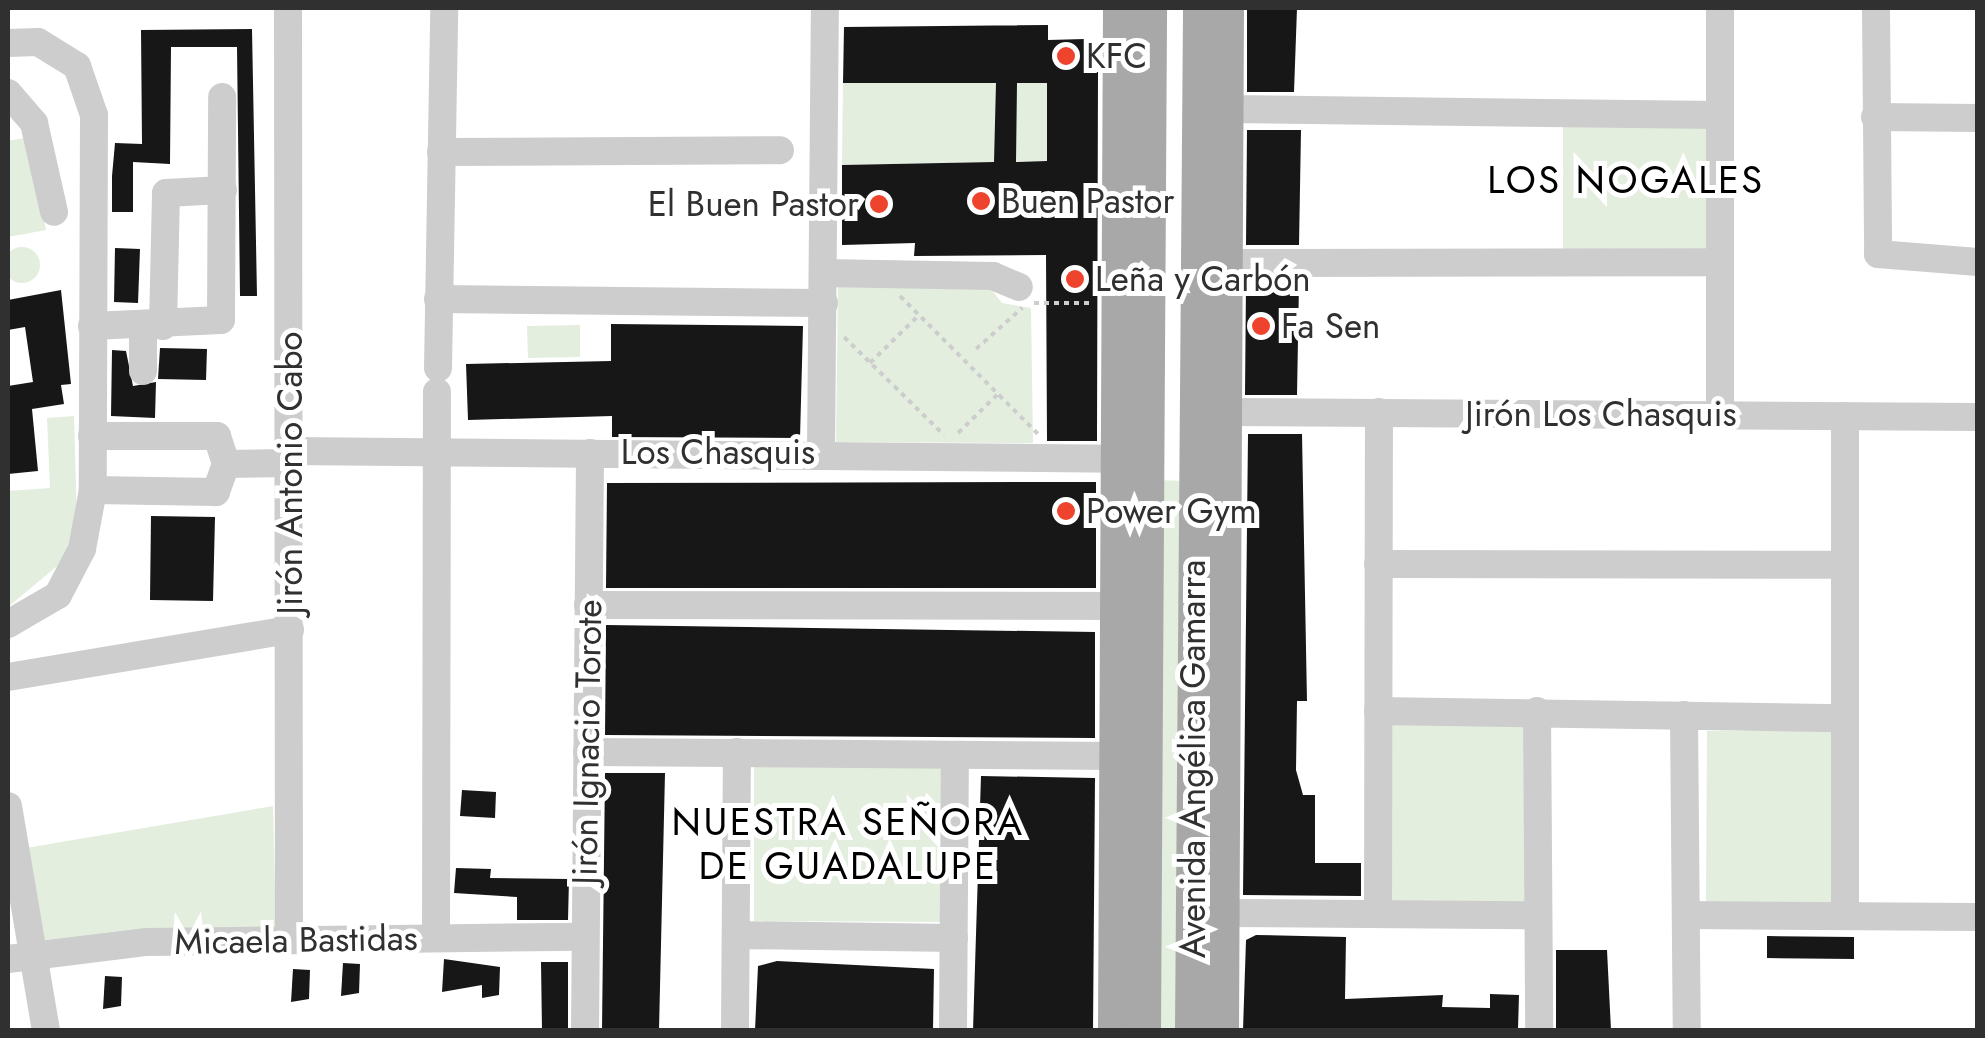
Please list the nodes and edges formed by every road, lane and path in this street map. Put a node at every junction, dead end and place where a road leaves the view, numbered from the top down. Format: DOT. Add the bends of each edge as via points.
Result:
graph roads {
  1 [pos="288,8"];
  2 [pos="444,8"];
  3 [pos="825,8"];
  4 [pos="1120,8"];
  5 [pos="1149,8"];
  6 [pos="1200,8"];
  7 [pos="1226,8"];
  8 [pos="1720,8"];
  9 [pos="1876,8"];
  10 [pos="8,43"];
  11 [pos="8,93"];
  12 [pos="222,97"];
  13 [pos="1226,108"];
  14 [pos="1719,115"];
  15 [pos="1875,117"];
  16 [pos="1978,118"];
  17 [pos="780,150"];
  18 [pos="441,152"];
  19 [pos="223,190"];
  20 [pos="54,212"];
  21 [pos="1719,262"];
  22 [pos="1978,262"];
  23 [pos="1226,263"];
  24 [pos="823,273"];
  25 [pos="879,275"];
  26 [pos="1019,287"];
  27 [pos="438,299"];
  28 [pos="1119,304"];
  29 [pos="824,310"];
  30 [pos="919,315"];
  31 [pos="92,326"];
  32 [pos="153,326"];
  33 [pos="976,349"];
  34 [pos="870,363"];
  35 [pos="142,371"];
  36 [pos="998,394"];
  37 [pos="1224,412"];
  38 [pos="1379,412"];
  39 [pos="1720,414"];
  40 [pos="1845,416"];
  41 [pos="1978,417"];
  42 [pos="1038,434"];
  43 [pos="92,436"];
  44 [pos="438,451"];
  45 [pos="821,452"];
  46 [pos="590,453"];
  47 [pos="290,457"];
  48 [pos="1132,459"];
  49 [pos="226,464"];
  50 [pos="1196,465"];
  51 [pos="93,490"];
  52 [pos="1378,564"];
  53 [pos="1844,566"];
  54 [pos="588,605"];
  55 [pos="1132,606"];
  56 [pos="8,624"];
  57 [pos="290,630"];
  58 [pos="8,677"];
  59 [pos="1191,703"];
  60 [pos="1378,710"];
  61 [pos="1537,712"];
  62 [pos="1684,715"];
  63 [pos="1843,718"];
  64 [pos="586,752"];
  65 [pos="737,752"];
  66 [pos="955,755"];
  67 [pos="1118,756"];
  68 [pos="8,806"];
  69 [pos="1220,828"];
  70 [pos="1221,913"];
  71 [pos="1378,913"];
  72 [pos="1686,914"];
  73 [pos="1845,914"];
  74 [pos="1538,915"];
  75 [pos="1978,916"];
  76 [pos="737,935"];
  77 [pos="585,937"];
  78 [pos="290,938"];
  79 [pos="436,938"];
  80 [pos="954,938"];
  81 [pos="20,958"];
  82 [pos="46,1030"];
  83 [pos="585,1030"];
  84 [pos="735,1030"];
  85 [pos="953,1030"];
  86 [pos="1115,1030"];
  87 [pos="1143,1030"];
  88 [pos="1192,1030"];
  89 [pos="1222,1030"];
  90 [pos="1539,1030"];
  91 [pos="1687,1030"];
  1 -- 47 [label="street, Jirón Antonio Cabo"];
  2 -- 18 [label="street"];
  3 -- 24 [label="street"];
  4 -- 28 [label="main road, Avenida Angélica Gamarra"];
  5 -- 48 [label="main road, Avenida Angélica Gamarra"];
  6 -- 50 [label="main road, Avenida Angélica Gamarra"];
  7 -- 13 [label="main road, Avenida Angélica Gamarra"];
  8 -- 14 [label="street"];
  9 -- 15 [label="street"];
  10 -- 31 [label="street" via="55,50 92,94"];
  11 -- 20 [label="street" via="34,123"];
  12 -- 19 [label="street"];
  13 -- 14 [label="street"];
  13 -- 23 [label="main road, Avenida Angélica Gamarra"];
  14 -- 21 [label="street"];
  15 -- 16 [label="street"];
  15 -- 22 [label="street" via="1874,243 1888,260"];
  17 -- 18 [label="street"];
  18 -- 27 [label="street"];
  19 -- 32 [label="street" via="166,193"];
  19 -- 32 [label="street" via="220,320"];
  21 -- 23 [label="street"];
  21 -- 39 [label="street"];
  23 -- 37 [label="main road, Avenida Angélica Gamarra"];
  24 -- 25 [label="street"];
  24 -- 29 [label="street"];
  25 -- 26 [label="street" via="992,276"];
  25 -- 30 [label="path"];
  27 -- 29 [label="street"];
  27 -- 44 [label="street"];
  28 -- 33 [label="path" via="1028,303"];
  28 -- 48 [label="main road, Avenida Angélica Gamarra"];
  29 -- 34 [label="path"];
  29 -- 45 [label="street"];
  30 -- 34 [label="path"];
  30 -- 36 [label="path"];
  31 -- 32 [label="street"];
  31 -- 43 [label="street"];
  32 -- 35 [label="street"];
  34 -- 36 [label="path" via="950,441"];
  36 -- 42 [label="path"];
  37 -- 38 [label="street, Jirón Los Chasquis"];
  37 -- 69 [label="main road, Avenida Angélica Gamarra"];
  38 -- 39 [label="street, Jirón Los Chasquis"];
  38 -- 52 [label="street"];
  39 -- 40 [label="street, Jirón Los Chasquis"];
  40 -- 41 [label="street, Jirón Los Chasquis"];
  40 -- 53 [label="street"];
  43 -- 49 [label="street" via="217,436"];
  43 -- 51 [label="street"];
  44 -- 46 [label="street, Los Chasquis"];
  44 -- 47 [label="street, Los Chasquis"];
  44 -- 79 [label="street"];
  45 -- 46 [label="street, Los Chasquis"];
  45 -- 48 [label="street, Los Chasquis"];
  46 -- 54 [label="street, Jirón Ignacio Torote"];
  47 -- 49 [label="street, Los Chasquis"];
  47 -- 57 [label="street, Jirón Antonio Cabo"];
  48 -- 50 [label="main road"];
  48 -- 55 [label="main road, Avenida Angélica Gamarra"];
  49 -- 51 [label="street" via="216,492"];
  50 -- 59 [label="main road, Avenida Angélica Gamarra"];
  51 -- 56 [label="street" via="82,549 58,595"];
  52 -- 53 [label="street"];
  52 -- 60 [label="street"];
  53 -- 63 [label="street"];
  54 -- 55 [label="street"];
  54 -- 64 [label="street, Jirón Ignacio Torote"];
  55 -- 67 [label="main road, Avenida Angélica Gamarra"];
  55 -- 87 [label="main road, Avenida Angélica Gamarra"];
  57 -- 58 [label="street"];
  57 -- 78 [label="street, Jirón Antonio Cabo"];
  59 -- 69 [label="main road"];
  59 -- 88 [label="main road, Avenida Angélica Gamarra"];
  60 -- 61 [label="street"];
  60 -- 71 [label="street"];
  61 -- 62 [label="street"];
  61 -- 74 [label="street"];
  62 -- 63 [label="street"];
  62 -- 72 [label="street"];
  63 -- 73 [label="street"];
  64 -- 65 [label="street"];
  64 -- 77 [label="street, Jirón Ignacio Torote"];
  65 -- 66 [label="street"];
  65 -- 76 [label="street"];
  66 -- 67 [label="street"];
  66 -- 80 [label="street"];
  67 -- 86 [label="main road, Avenida Angélica Gamarra"];
  68 -- 81 [label="street"];
  69 -- 70 [label="main road, Avenida Angélica Gamarra"];
  70 -- 71 [label="street"];
  70 -- 89 [label="main road, Avenida Angélica Gamarra"];
  71 -- 74 [label="street"];
  72 -- 73 [label="street"];
  72 -- 91 [label="street"];
  73 -- 75 [label="street"];
  74 -- 90 [label="street"];
  76 -- 80 [label="street"];
  76 -- 84 [label="street"];
  77 -- 79 [label="street, Micaela Bastidas"];
  77 -- 83 [label="street, Jirón Ignacio Torote"];
  78 -- 79 [label="street, Micaela Bastidas"];
  78 -- 81 [label="street, Micaela Bastidas"];
  80 -- 85 [label="street"];
  81 -- 82 [label="street"];
}
